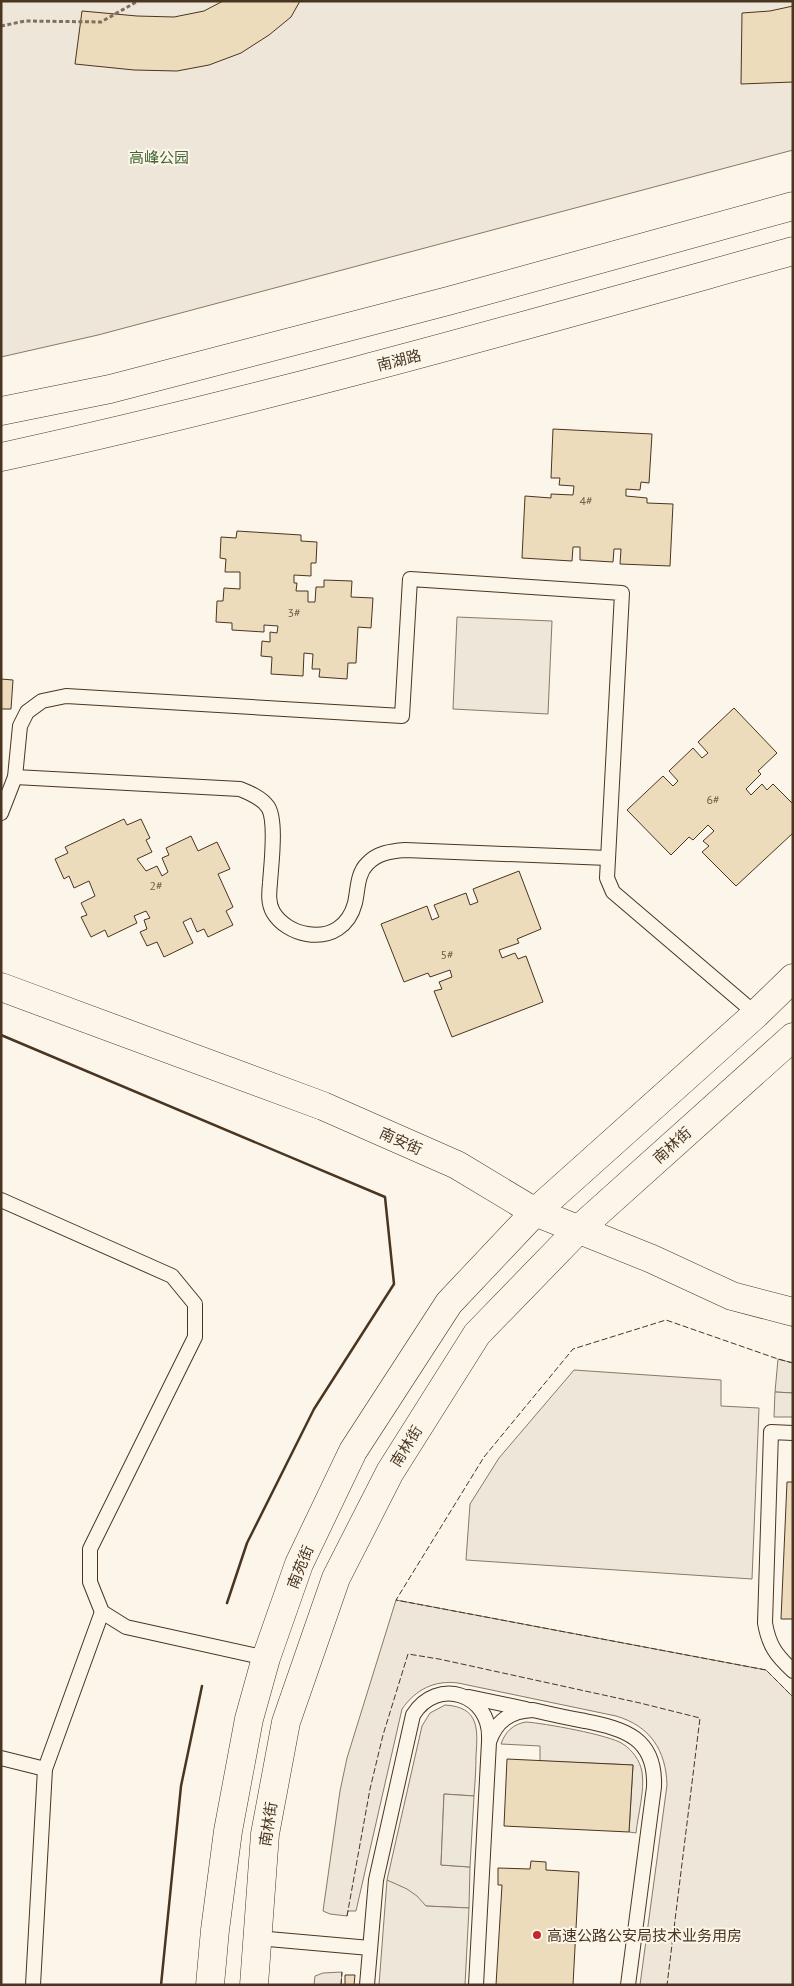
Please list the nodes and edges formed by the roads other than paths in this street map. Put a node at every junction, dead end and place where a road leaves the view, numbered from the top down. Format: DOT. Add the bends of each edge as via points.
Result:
graph roads {
  1 [pos="793,206"];
  2 [pos="793,251"];
  3 [pos="1,411"];
  4 [pos="1,457"];
  5 [pos="15,777"];
  6 [pos="1,812"];
  7 [pos="608,858"];
  8 [pos="793,978"];
  9 [pos="1,988"];
  10 [pos="756,1014"];
  11 [pos="793,1037"];
  12 [pos="1,1200"];
  13 [pos="535,1212"];
  14 [pos="578,1230"];
  15 [pos="793,1312"];
  16 [pos="793,1433"];
  17 [pos="102,1612"];
  18 [pos="266,1658"];
  19 [pos="793,1671"];
  20 [pos="458,1695"];
  21 [pos="533,1710"];
  22 [pos="489,1742"];
  23 [pos="1,1758"];
  24 [pos="45,1769"];
  25 [pos="257,1938"];
  26 [pos="370,1948"];
  27 [pos="32,1985"];
  28 [pos="210,1985"];
  29 [pos="254,1985"];
  30 [pos="368,1985"];
  31 [pos="476,1985"];
  32 [pos="628,1985"];
  1 -- 3 [label="main road" via="110,389"];
  2 -- 4 [label="main road, 南湖路" via="414,356 115,432"];
  5 -- 6 [label="lane"];
  5 -- 7 [label="lane" via="240,789 256,796 269,808 273,828 269,898 273,912 284,925 309,935 325,935 339,929 349,919 358,880 366,865 377,855 405,850"];
  5 -- 7 [label="lane" via="20,726 28,712 42,701 66,696 402,716 410,579 622,593"];
  7 -- 10 [label="lane" via="607,878 612,892"];
  8 -- 10 [label="main road"];
  9 -- 13 [label="main road, 南安街" via="324,1106 457,1165"];
  10 -- 13 [label="main road"];
  11 -- 14 [label="main road, 南林街"];
  12 -- 17 [label="lane" via="172,1276 195,1304 195,1337 90,1549 90,1582"];
  13 -- 14 [label="main road, 南安街"];
  13 -- 18 [label="main road, 南苑街" via="449,1303 353,1451 299,1564"];
  14 -- 15 [label="main road, 南安街" via="732,1296"];
  14 -- 25 [label="main road, 南林街" via="477,1334 390,1472 336,1578 286,1722 265,1834"];
  16 -- 19 [label="lane" via="771,1432 765,1623 774,1650"];
  17 -- 18 [label="lane" via="126,1627"];
  17 -- 24 [label="lane"];
  18 -- 28 [label="main road, 南苑街" via="249,1719 228,1831"];
  20 -- 21 [label="lane"];
  20 -- 22 [label="lane" via="472,1701 484,1714"];
  20 -- 26 [label="lane" via="443,1694 429,1699 417,1708 411,1722 376,1880"];
  21 -- 22 [label="lane" via="519,1711 502,1719"];
  21 -- 32 [label="lane" via="622,1730 642,1745 651,1761 654,1787"];
  22 -- 31 [label="lane"];
  23 -- 24 [label="lane"];
  24 -- 27 [label="lane"];
  25 -- 26 [label="lane"];
  25 -- 29 [label="main road, 南林街"];
  26 -- 30 [label="lane"];
}
